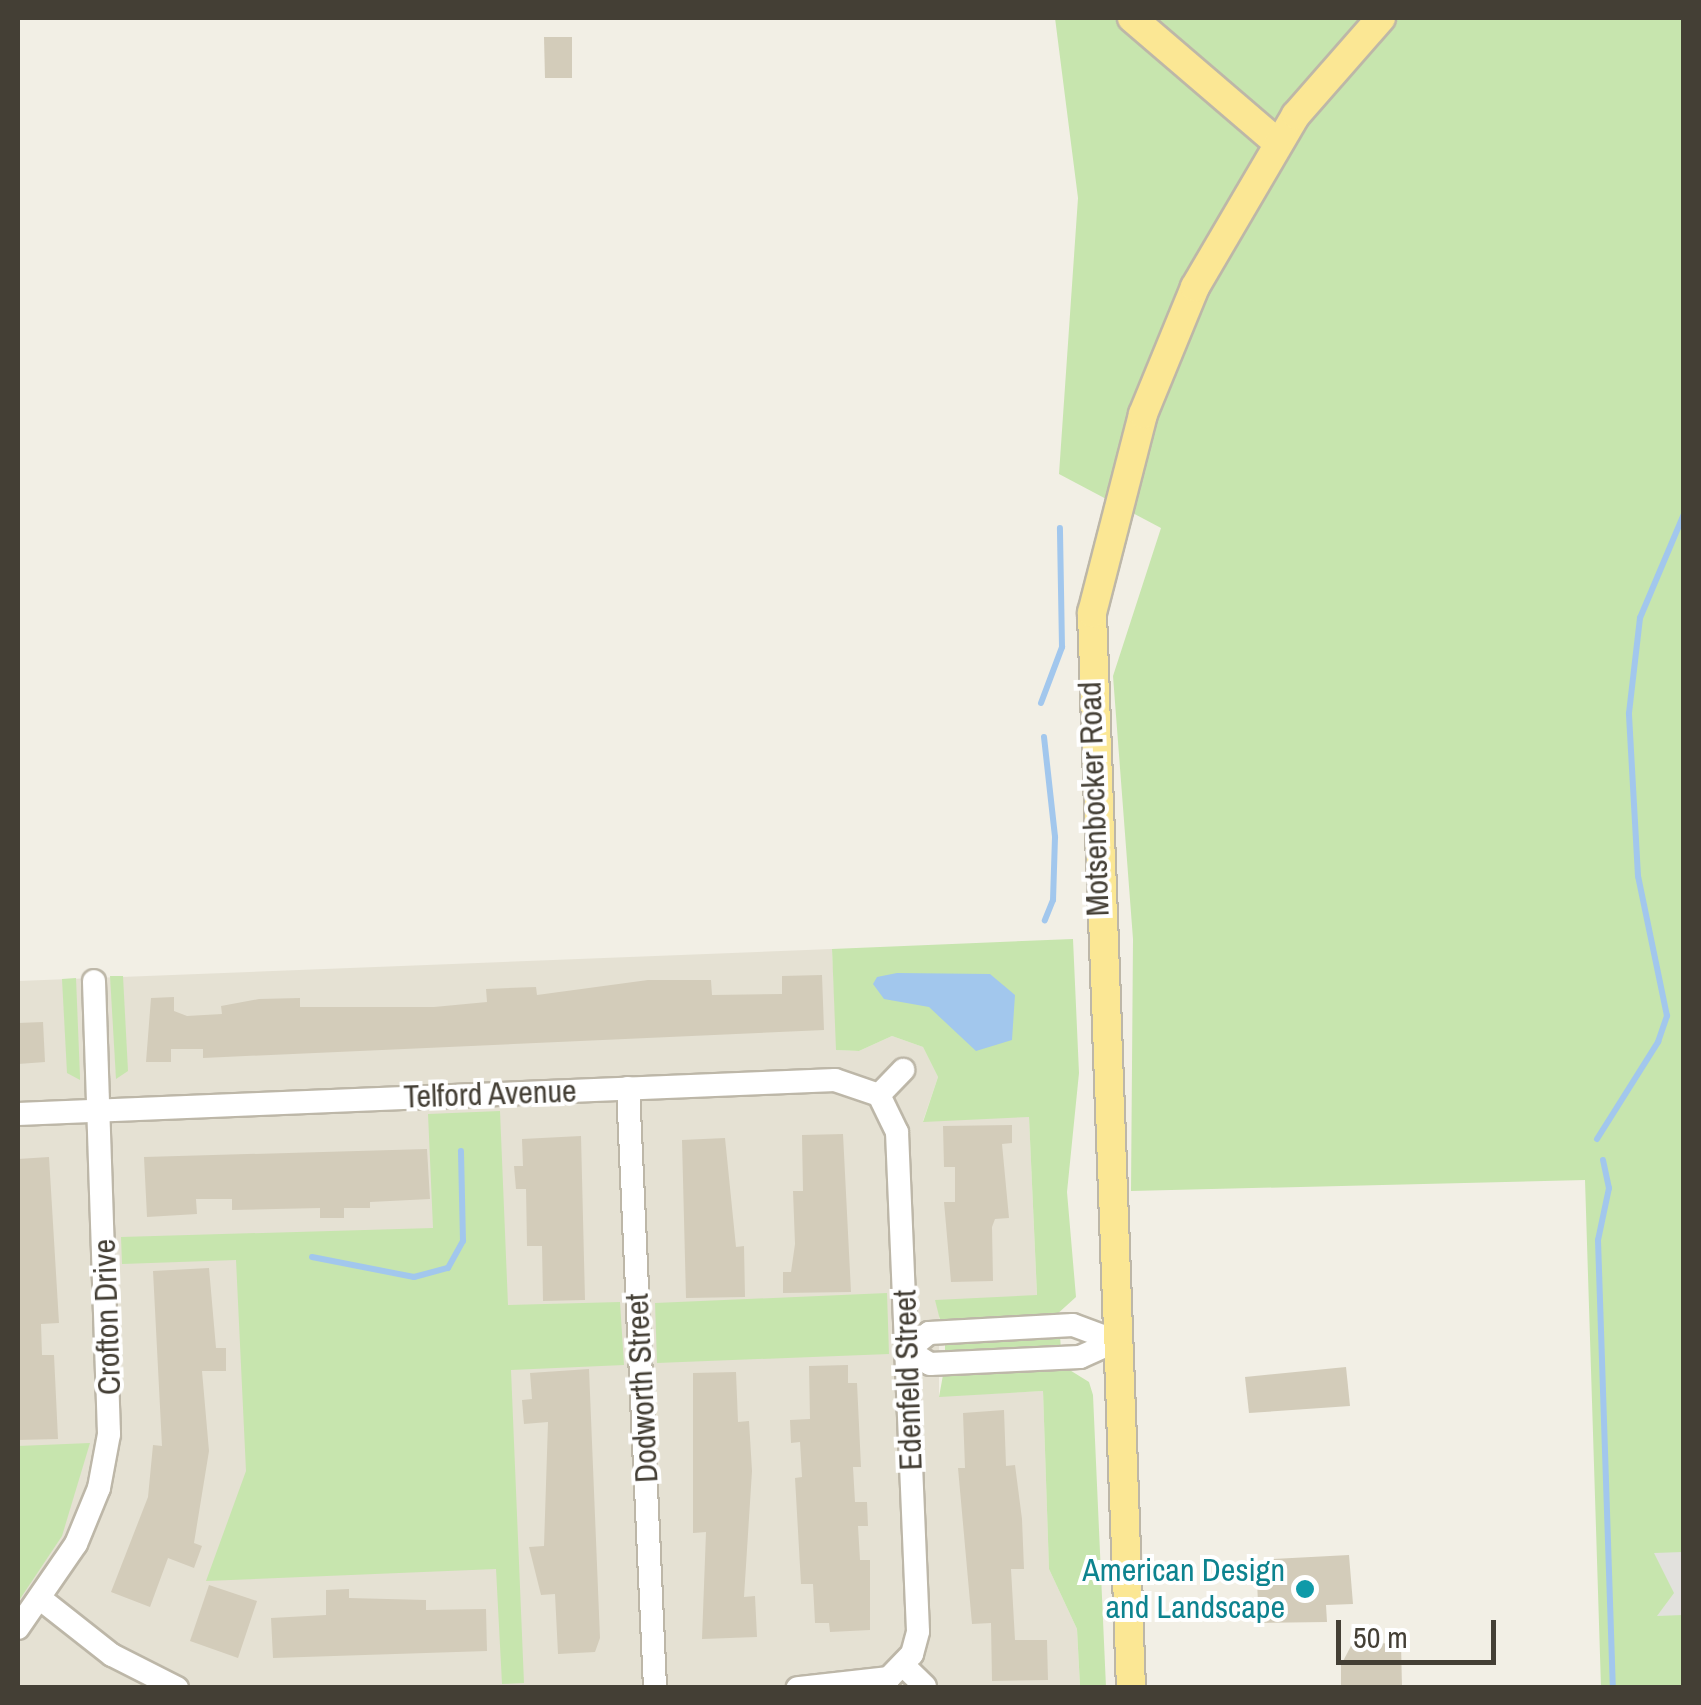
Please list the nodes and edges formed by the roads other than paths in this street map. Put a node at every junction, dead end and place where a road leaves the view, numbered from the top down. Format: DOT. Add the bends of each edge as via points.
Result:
graph roads {
  1 [pos="1132,18"];
  2 [pos="1381,18"];
  3 [pos="1278,143"];
  4 [pos="94,981"];
  5 [pos="903,1070"];
  6 [pos="628,1088"];
  7 [pos="879,1095"];
  8 [pos="98,1110"];
  9 [pos="18,1114"];
  10 [pos="1116,1341"];
  11 [pos="908,1350"];
  12 [pos="42,1600"];
  13 [pos="18,1628"];
  14 [pos="904,1666"];
  15 [pos="925,1686"];
  16 [pos="177,1688"];
  17 [pos="656,1688"];
  18 [pos="798,1688"];
  19 [pos="1131,1688"];
  1 -- 3 [label="main road"];
  2 -- 3 [label="main road, Motsenbocker Road" via="1315,90"];
  3 -- 10 [label="main road, Motsenbocker Road" via="1195,287 1161,365 1092,613"];
  4 -- 8 [label="street, Crofton Drive"];
  5 -- 7 [label="street"];
  6 -- 7 [label="street, Telford Avenue" via="835,1080"];
  6 -- 8 [label="street, Telford Avenue"];
  6 -- 17 [label="street, Dodworth Street"];
  7 -- 11 [label="street, Edenfeld Street" via="897,1132"];
  8 -- 9 [label="street, Telford Avenue"];
  8 -- 12 [label="street, Crofton Drive" via="109,1434 86,1522"];
  10 -- 11 [label="street" via="1080,1357 930,1364"];
  10 -- 19 [label="main road, Motsenbocker Road"];
  11 -- 14 [label="street, Edenfeld Street" via="918,1632"];
  12 -- 13 [label="street, Crofton Drive"];
  12 -- 16 [label="street" via="112,1654"];
  14 -- 15 [label="street"];
  14 -- 18 [label="street" via="879,1682"];
}
